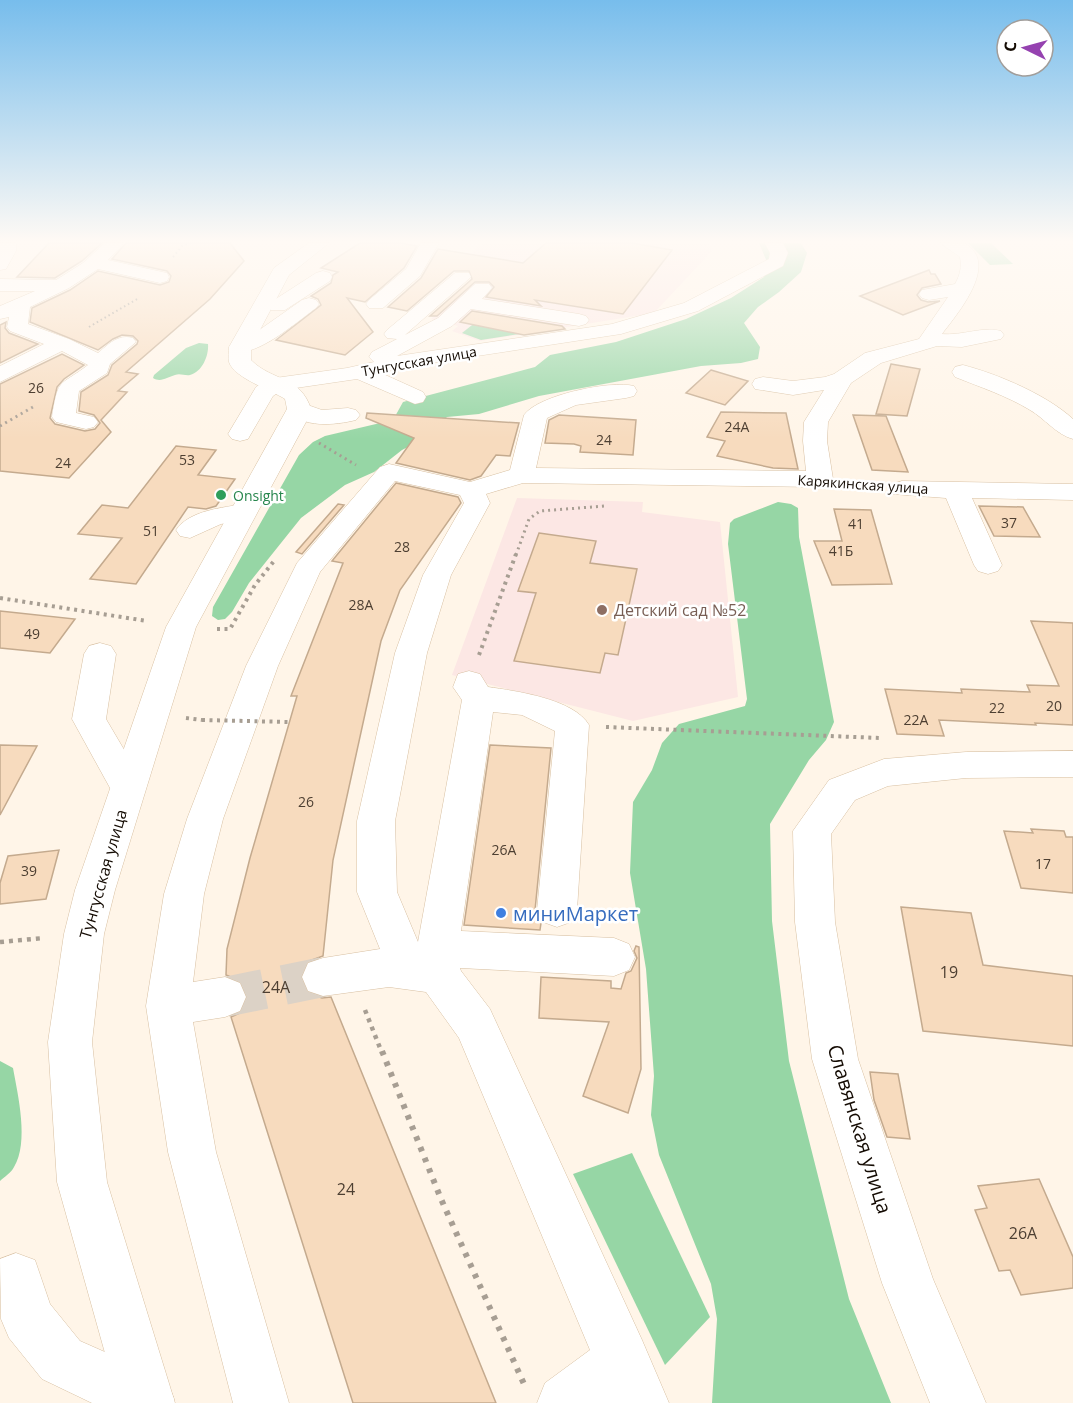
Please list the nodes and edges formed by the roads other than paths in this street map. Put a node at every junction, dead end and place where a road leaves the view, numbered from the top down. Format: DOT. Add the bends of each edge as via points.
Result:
graph roads {
  1 [pos="20,308"];
  2 [pos="262,308"];
  3 [pos="274,308"];
  4 [pos="303,308"];
  5 [pos="427,308"];
  6 [pos="460,308"];
  7 [pos="531,308"];
  8 [pos="687,308"];
  9 [pos="952,308"];
  10 [pos="256,320"];
  11 [pos="579,320"];
  12 [pos="994,335"];
  13 [pos="928,338"];
  14 [pos="126,342"];
  15 [pos="62,343"];
  16 [pos="240,347"];
  17 [pos="99,362"];
  18 [pos="963,372"];
  19 [pos="354,373"];
  20 [pos="0,375"];
  21 [pos="842,379"];
  22 [pos="763,384"];
  23 [pos="626,391"];
  24 [pos="288,396"];
  25 [pos="415,397"];
  26 [pos="348,415"];
  27 [pos="86,422"];
  28 [pos="1070,425"];
  29 [pos="240,434"];
  30 [pos="522,475"];
  31 [pos="654,477"];
  32 [pos="902,489"];
  33 [pos="471,490"];
  34 [pos="956,490"];
  35 [pos="1073,492"];
  36 [pos="634,502"];
  37 [pos="244,512"];
  38 [pos="190,531"];
  39 [pos="988,565"];
  40 [pos="100,654"];
  41 [pos="1073,764"];
  42 [pos="128,787"];
  43 [pos="557,910"];
  44 [pos="614,957"];
  45 [pos="428,964"];
  46 [pos="323,977"];
  47 [pos="225,997"];
  48 [pos="168,1006"];
  49 [pos="16,1279"];
  50 [pos="632,1381"];
  51 [pos="546,1398"];
  52 [pos="147,1401"];
  53 [pos="261,1403"];
  54 [pos="958,1403"];
  1 -- 15 [label="main road" via="17,327"];
  2 -- 10 [label="main road"];
  3 -- 10 [label="main road"];
  4 -- 16 [label="main road" via="262,337"];
  5 -- 19 [label="main road"];
  6 -- 19 [label="main road" via="445,322"];
  7 -- 11 [label="main road"];
  8 -- 19 [label="main road, Тунгусская улица" via="614,330 405,361"];
  9 -- 13 [label="main road"];
  10 -- 16 [label="main road"];
  12 -- 13 [label="main road" via="958,342"];
  13 -- 21 [label="main road" via="929,343 873,358"];
  14 -- 17 [label="main road"];
  15 -- 17 [label="main road"];
  15 -- 20 [label="main road"];
  16 -- 24 [label="main road" via="240,362"];
  17 -- 27 [label="main road" via="99,368 68,388 64,417"];
  18 -- 28 [label="main road" via="1029,399"];
  19 -- 24 [label="main road, Тунгусская улица"];
  19 -- 25 [label="main road"];
  21 -- 22 [label="main road" via="807,389"];
  21 -- 31 [label="main road, Карякинская улица" via="816,422 820,479"];
  23 -- 30 [label="main road" via="575,397 536,415"];
  24 -- 26 [label="main road" via="314,417"];
  24 -- 29 [label="main road" via="264,392"];
  24 -- 37 [label="main road, Тунгусская улица"];
  30 -- 31 [label="main road, Карякинская улица"];
  30 -- 33 [label="main road, Карякинская улица"];
  31 -- 36 [label="main road"];
  32 -- 34 [label="main road, Карякинская улица"];
  33 -- 45 [label="main road" via="477,503 437,575 411,653 376,821 377,892"];
  33 -- 48 [label="main road" via="389,472 307,569 262,666 205,819 184,894"];
  34 -- 35 [label="main road, Карякинская улица"];
  34 -- 39 [label="main road"];
  37 -- 38 [label="main road" via="213,518"];
  37 -- 42 [label="main road, Тунгусская улица" via="181,627"];
  40 -- 42 [label="main road" via="89,719"];
  41 -- 54 [label="main road, Славянская улица" via="966,765 886,756 842,789 812,831 815,922 835,1059 908,1283"];
  42 -- 52 [label="main road, Тунгусская улица" via="84,934 70,1041 82,1182"];
  43 -- 45 [label="main road" via="572,726 528,704 474,689"];
  44 -- 45 [label="main road"];
  45 -- 46 [label="main road"];
  45 -- 50 [label="main road" via="475,1024"];
  47 -- 48 [label="main road"];
  48 -- 53 [label="main road" via="192,1152"];
  49 -- 52 [label="main road" via="28,1319 61,1360"];
  50 -- 51 [label="main road"];
}
